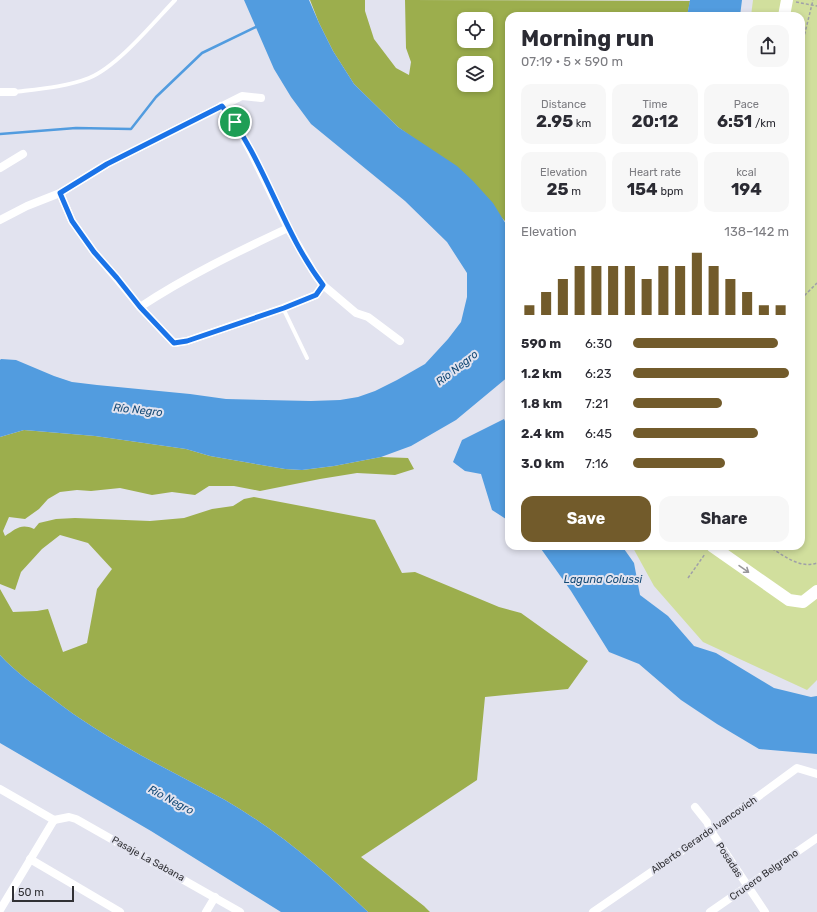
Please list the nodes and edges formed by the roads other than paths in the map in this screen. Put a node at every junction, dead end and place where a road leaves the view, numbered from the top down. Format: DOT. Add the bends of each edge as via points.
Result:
graph roads {
  1 [pos="175,0"];
  2 [pos="787,0"];
  3 [pos="785,12"];
  4 [pos="0,92"];
  5 [pos="14,92"];
  6 [pos="261,98"];
  7 [pos="222,106"];
  8 [pos="23,154"];
  9 [pos="0,168"];
  10 [pos="60,193"];
  11 [pos="0,220"];
  12 [pos="288,228"];
  13 [pos="323,285"];
  14 [pos="140,307"];
  15 [pos="284,308"];
  16 [pos="400,341"];
  17 [pos="307,358"];
  18 [pos="713,550"];
  19 [pos="817,591"];
  20 [pos="817,774"];
  21 [pos="0,789"];
  22 [pos="695,807"];
  23 [pos="54,820"];
  24 [pos="710,831"];
  25 [pos="817,838"];
  26 [pos="30,860"];
  27 [pos="746,886"];
  28 [pos="215,897"];
  29 [pos="0,910"];
  30 [pos="120,912"];
  31 [pos="206,912"];
  32 [pos="240,912"];
  33 [pos="593,912"];
  34 [pos="710,912"];
  35 [pos="765,912"];
  1 -- 5 [label="lane" via="112,64 90,78 64,85"];
  2 -- 3 [label="street"];
  4 -- 5 [label="street"];
  6 -- 7 [label="street" via="242,96"];
  7 -- 10 [label="street" via="107,164"];
  7 -- 12 [label="street" via="238,128"];
  8 -- 9 [label="street"];
  10 -- 11 [label="street"];
  10 -- 14 [label="street" via="72,221"];
  12 -- 13 [label="street"];
  12 -- 14 [label="street" via="167,289"];
  13 -- 15 [label="street" via="316,295"];
  13 -- 16 [label="street" via="356,312"];
  14 -- 15 [label="street" via="174,343 187,341"];
  15 -- 17 [label="lane"];
  18 -- 19 [label="street, one-way" via="789,600 802,602"];
  20 -- 24 [label="street, Alberto Gerardo Ivancovich" via="797,768"];
  21 -- 23 [label="street"];
  22 -- 24 [label="street, Posadas" via="707,822"];
  23 -- 26 [label="street"];
  23 -- 28 [label="street, Pasaje La Sabana" via="69,817 76,819"];
  24 -- 27 [label="street, Posadas"];
  24 -- 33 [label="street, Alberto Gerardo Ivancovich"];
  25 -- 27 [label="street, Crucero Belgrano"];
  26 -- 29 [label="street"];
  26 -- 30 [label="street"];
  27 -- 34 [label="street, Crucero Belgrano"];
  27 -- 35 [label="street, Posadas"];
  28 -- 31 [label="street"];
  28 -- 32 [label="street, Pasaje La Sabana"];
}
